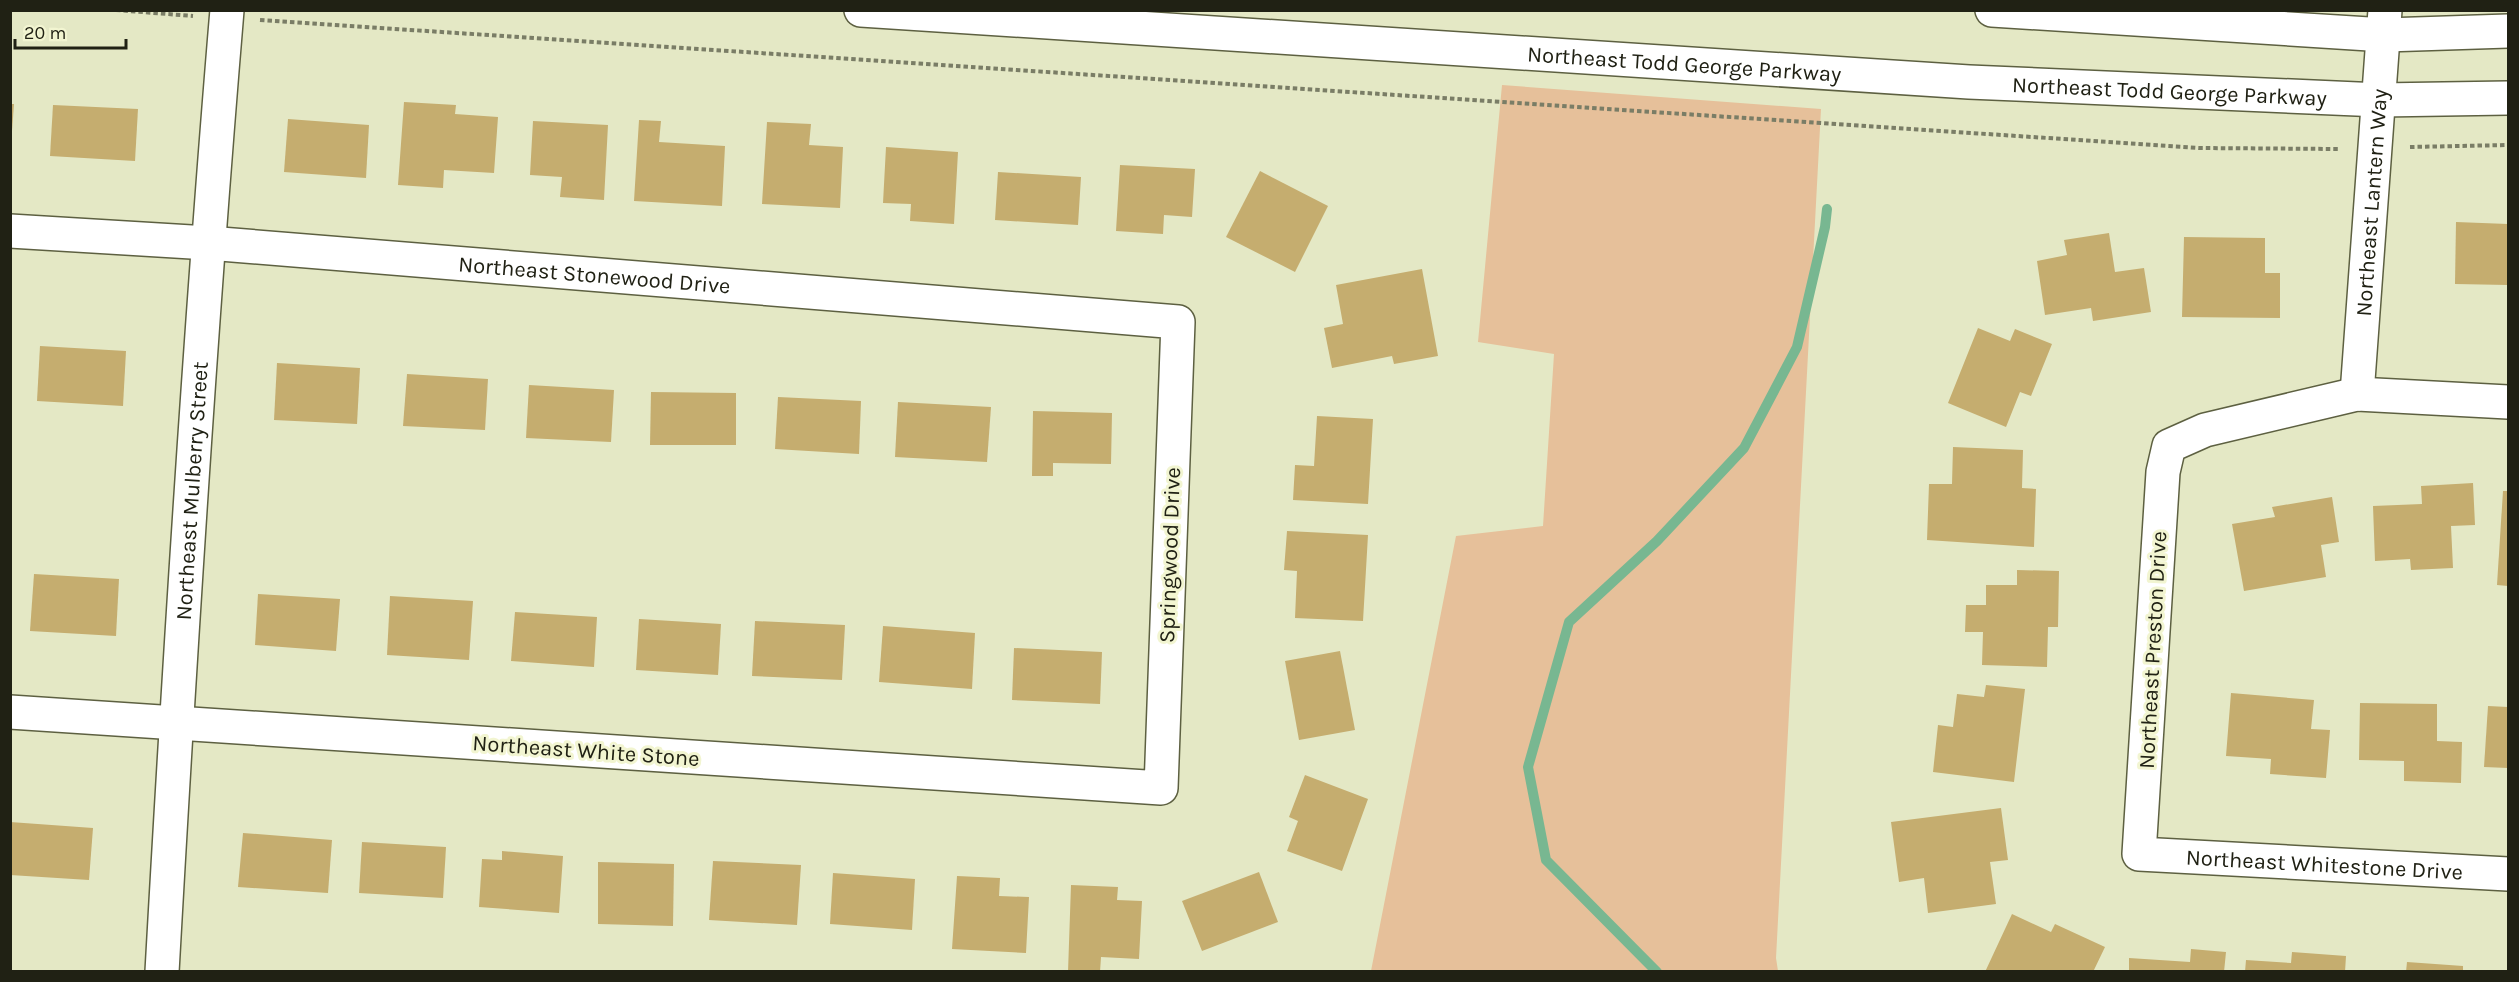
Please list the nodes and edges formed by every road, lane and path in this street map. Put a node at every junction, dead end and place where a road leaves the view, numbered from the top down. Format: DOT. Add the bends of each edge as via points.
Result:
graph roads {
  1 [pos="116,10"];
  2 [pos="861,10"];
  3 [pos="1992,10"];
  4 [pos="227,14"];
  5 [pos="2385,23"];
  6 [pos="2508,31"];
  7 [pos="2508,98"];
  8 [pos="2380,100"];
  9 [pos="2508,145"];
  10 [pos="2376,148"];
  11 [pos="10,231"];
  12 [pos="208,243"];
  13 [pos="1178,322"];
  14 [pos="2357,394"];
  15 [pos="2508,402"];
  16 [pos="10,712"];
  17 [pos="176,723"];
  18 [pos="1161,788"];
  19 [pos="2139,854"];
  20 [pos="2508,874"];
  21 [pos="162,972"];
  1 -- 4 [label="path"];
  2 -- 8 [label="street, Northeast Todd George Parkway" via="1969,82"];
  3 -- 5 [label="street"];
  4 -- 10 [label="path" via="2199,148"];
  4 -- 12 [label="street, Northeast Mulberry Street"];
  5 -- 6 [label="street"];
  5 -- 8 [label="street, Northeast Lantern Way"];
  7 -- 8 [label="street, Northeast Todd George Parkway"];
  8 -- 10 [label="street, Northeast Lantern Way"];
  9 -- 10 [label="path"];
  10 -- 14 [label="street, Northeast Lantern Way"];
  11 -- 12 [label="street, Northeast Stonewood Drive"];
  12 -- 13 [label="street, Northeast Stonewood Drive"];
  12 -- 17 [label="street, Northeast Mulberry Street"];
  13 -- 18 [label="street, Springwood Drive"];
  14 -- 15 [label="street"];
  14 -- 19 [label="street, Northeast Preston Drive" via="2205,430 2169,446 2163,472"];
  16 -- 17 [label="street, Northeast White Stone"];
  17 -- 18 [label="street, Northeast White Stone"];
  17 -- 21 [label="street, Northeast Mulberry Street"];
  19 -- 20 [label="street, Northeast Whitestone Drive"];
}
